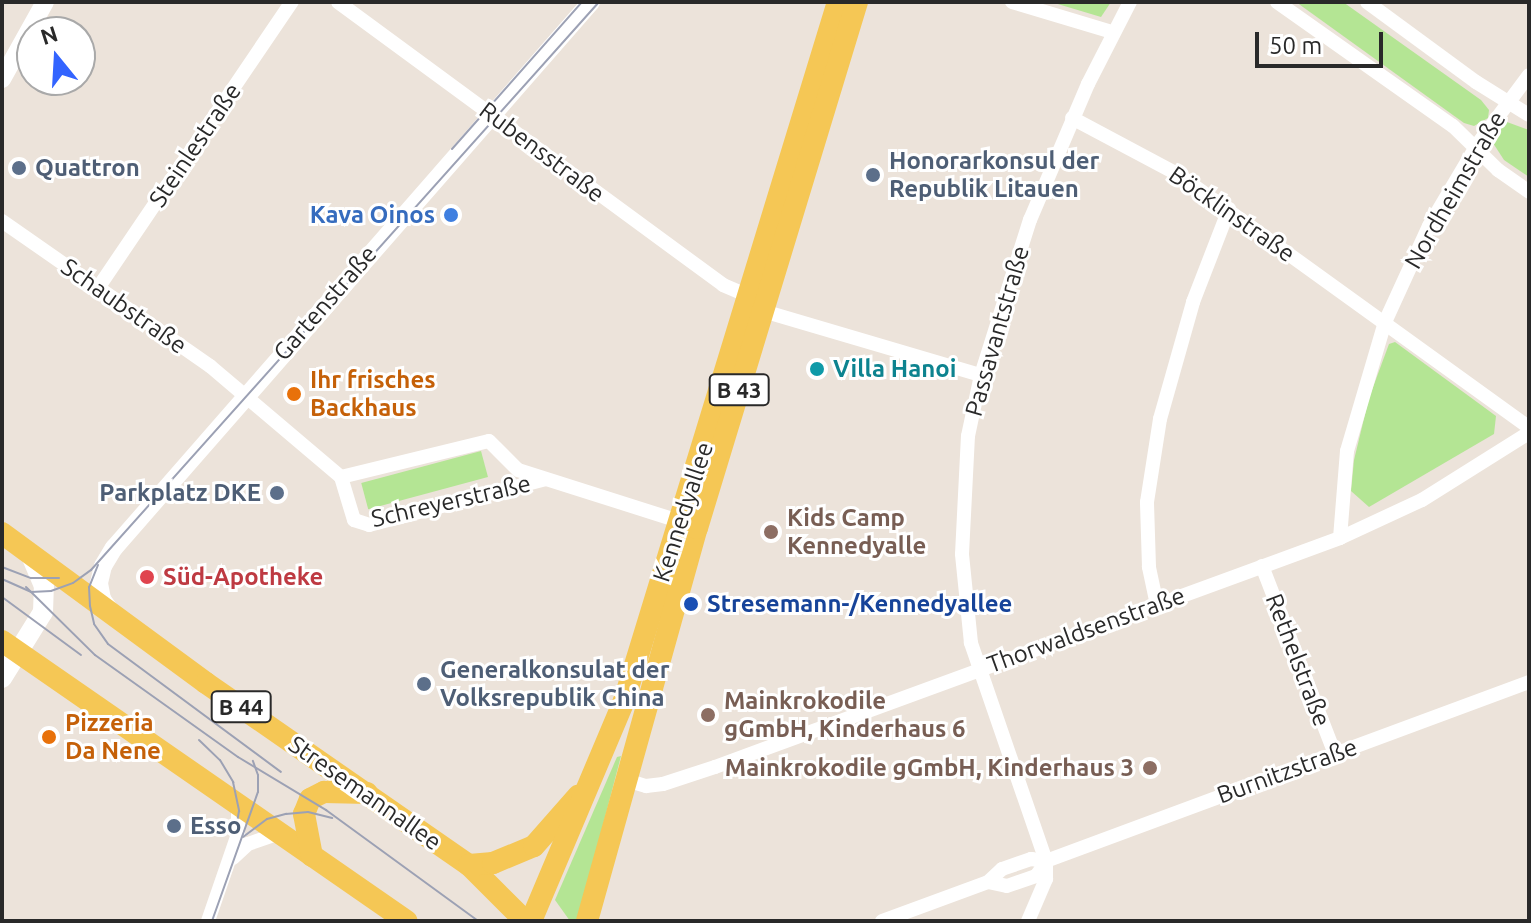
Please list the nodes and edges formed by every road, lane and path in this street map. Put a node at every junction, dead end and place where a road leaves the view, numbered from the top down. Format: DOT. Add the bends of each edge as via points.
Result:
graph roads {
  1 [pos="45,2"];
  2 [pos="292,2"];
  3 [pos="338,2"];
  4 [pos="591,2"];
  5 [pos="838,2"];
  6 [pos="857,2"];
  7 [pos="1012,2"];
  8 [pos="1130,2"];
  9 [pos="1277,2"];
  10 [pos="1367,2"];
  11 [pos="1112,32"];
  12 [pos="1529,75"];
  13 [pos="2,79"];
  14 [pos="1507,103"];
  15 [pos="491,114"];
  16 [pos="1529,115"];
  17 [pos="1072,118"];
  18 [pos="1477,145"];
  19 [pos="1529,192"];
  20 [pos="1229,209"];
  21 [pos="2,221"];
  22 [pos="98,288"];
  23 [pos="756,303"];
  24 [pos="1385,322"];
  25 [pos="981,375"];
  26 [pos="244,395"];
  27 [pos="1529,430"];
  28 [pos="341,477"];
  29 [pos="545,479"];
  30 [pos="682,522"];
  31 [pos="2,533"];
  32 [pos="1340,538"];
  33 [pos="30,553"];
  34 [pos="1262,566"];
  35 [pos="1157,605"];
  36 [pos="116,617"];
  37 [pos="11,647"];
  38 [pos="978,668"];
  39 [pos="2,678"];
  40 [pos="1529,682"];
  41 [pos="1335,754"];
  42 [pos="626,780"];
  43 [pos="591,781"];
  44 [pos="369,793"];
  45 [pos="238,803"];
  46 [pos="280,833"];
  47 [pos="312,856"];
  48 [pos="1046,861"];
  49 [pos="229,864"];
  50 [pos="469,865"];
  51 [pos="598,887"];
  52 [pos="208,921"];
  53 [pos="407,921"];
  54 [pos="525,921"];
  55 [pos="531,921"];
  56 [pos="587,921"];
  57 [pos="599,921"];
  58 [pos="882,921"];
  59 [pos="1028,921"];
  1 -- 13 [label="street"];
  2 -- 22 [label="street, Steinlestraße"];
  3 -- 15 [label="street, Rubensstraße"];
  4 -- 15 [label="street, Gartenstraße"];
  5 -- 23 [label="main road, Kennedyallee / B 43"];
  6 -- 23 [label="main road, Kennedyallee / B 43"];
  7 -- 11 [label="street"];
  8 -- 11 [label="street, Passavantstraße"];
  9 -- 18 [label="street"];
  10 -- 14 [label="street"];
  11 -- 17 [label="street, Passavantstraße"];
  12 -- 14 [label="street, Nordheimstraße"];
  14 -- 16 [label="street"];
  14 -- 18 [label="street, Nordheimstraße"];
  15 -- 23 [label="street, Rubensstraße" via="723,285"];
  15 -- 26 [label="street, Gartenstraße"];
  17 -- 20 [label="street, Böcklinstraße" via="1155,161"];
  17 -- 25 [label="street, Passavantstraße" via="1022,244"];
  18 -- 19 [label="street" via="1498,170"];
  18 -- 24 [label="street, Nordheimstraße" via="1429,226"];
  20 -- 24 [label="street, Böcklinstraße"];
  20 -- 35 [label="street" via="1181,339 1160,419 1147,502 1149,567"];
  21 -- 22 [label="street, Schaubstraße"];
  22 -- 26 [label="street, Schaubstraße"];
  23 -- 25 [label="street, Rubensstraße"];
  23 -- 30 [label="main road, Kennedyallee / B 43"];
  23 -- 42 [label="main road, Kennedyallee / B 43"];
  24 -- 27 [label="street, Böcklinstraße"];
  24 -- 32 [label="street, Nordheimstraße" via="1347,451"];
  25 -- 38 [label="street, Passavantstraße" via="968,436 962,526 968,625"];
  26 -- 28 [label="street"];
  26 -- 36 [label="street, Gartenstraße" via="105,561 101,595"];
  27 -- 32 [label="street, Thorwaldsenstraße" via="1422,500"];
  28 -- 29 [label="street, Schreyerstraße" via="482,441 493,443 518,470"];
  28 -- 29 [label="street, Schreyerstraße" via="354,520 369,525"];
  29 -- 30 [label="street, Schreyerstraße"];
  30 -- 43 [label="main road, Kennedyallee / B 43" via="624,701"];
  31 -- 33 [label="main road, Stresemannallee / B 44"];
  32 -- 34 [label="street, Thorwaldsenstraße"];
  33 -- 36 [label="main road, Stresemannallee / B 44"];
  33 -- 37 [label="main road" via="44,586 44,606 39,623"];
  34 -- 35 [label="street, Thorwaldsenstraße"];
  34 -- 41 [label="street, Rethelstraße"];
  35 -- 38 [label="street, Thorwaldsenstraße"];
  36 -- 44 [label="main road, Stresemannallee / B 44"];
  37 -- 39 [label="main road"];
  37 -- 45 [label="main road"];
  38 -- 42 [label="street, Thorwaldsenstraße" via="663,784"];
  38 -- 48 [label="street, Passavantstraße"];
  40 -- 41 [label="street, Burnitzstraße"];
  41 -- 48 [label="street, Burnitzstraße"];
  42 -- 51 [label="main road, Kennedyallee / B 43"];
  43 -- 50 [label="main road" via="534,846 493,863"];
  43 -- 55 [label="main road, Kennedyallee / B 43"];
  44 -- 47 [label="main road" via="324,792 310,799 304,814"];
  44 -- 50 [label="main road, Stresemannallee / B 44"];
  45 -- 46 [label="main road"];
  45 -- 49 [label="street" via="239,828"];
  46 -- 47 [label="main road"];
  46 -- 49 [label="street" via="248,844"];
  47 -- 53 [label="main road"];
  48 -- 58 [label="street, Burnitzstraße" via="1031,859 1002,869 988,882"];
  48 -- 59 [label="street" via="1046,879"];
  49 -- 52 [label="street"];
  50 -- 54 [label="main road, Stresemannallee / B 44"];
  51 -- 56 [label="main road, Kennedyallee / B 43"];
  51 -- 57 [label="street"];
}
